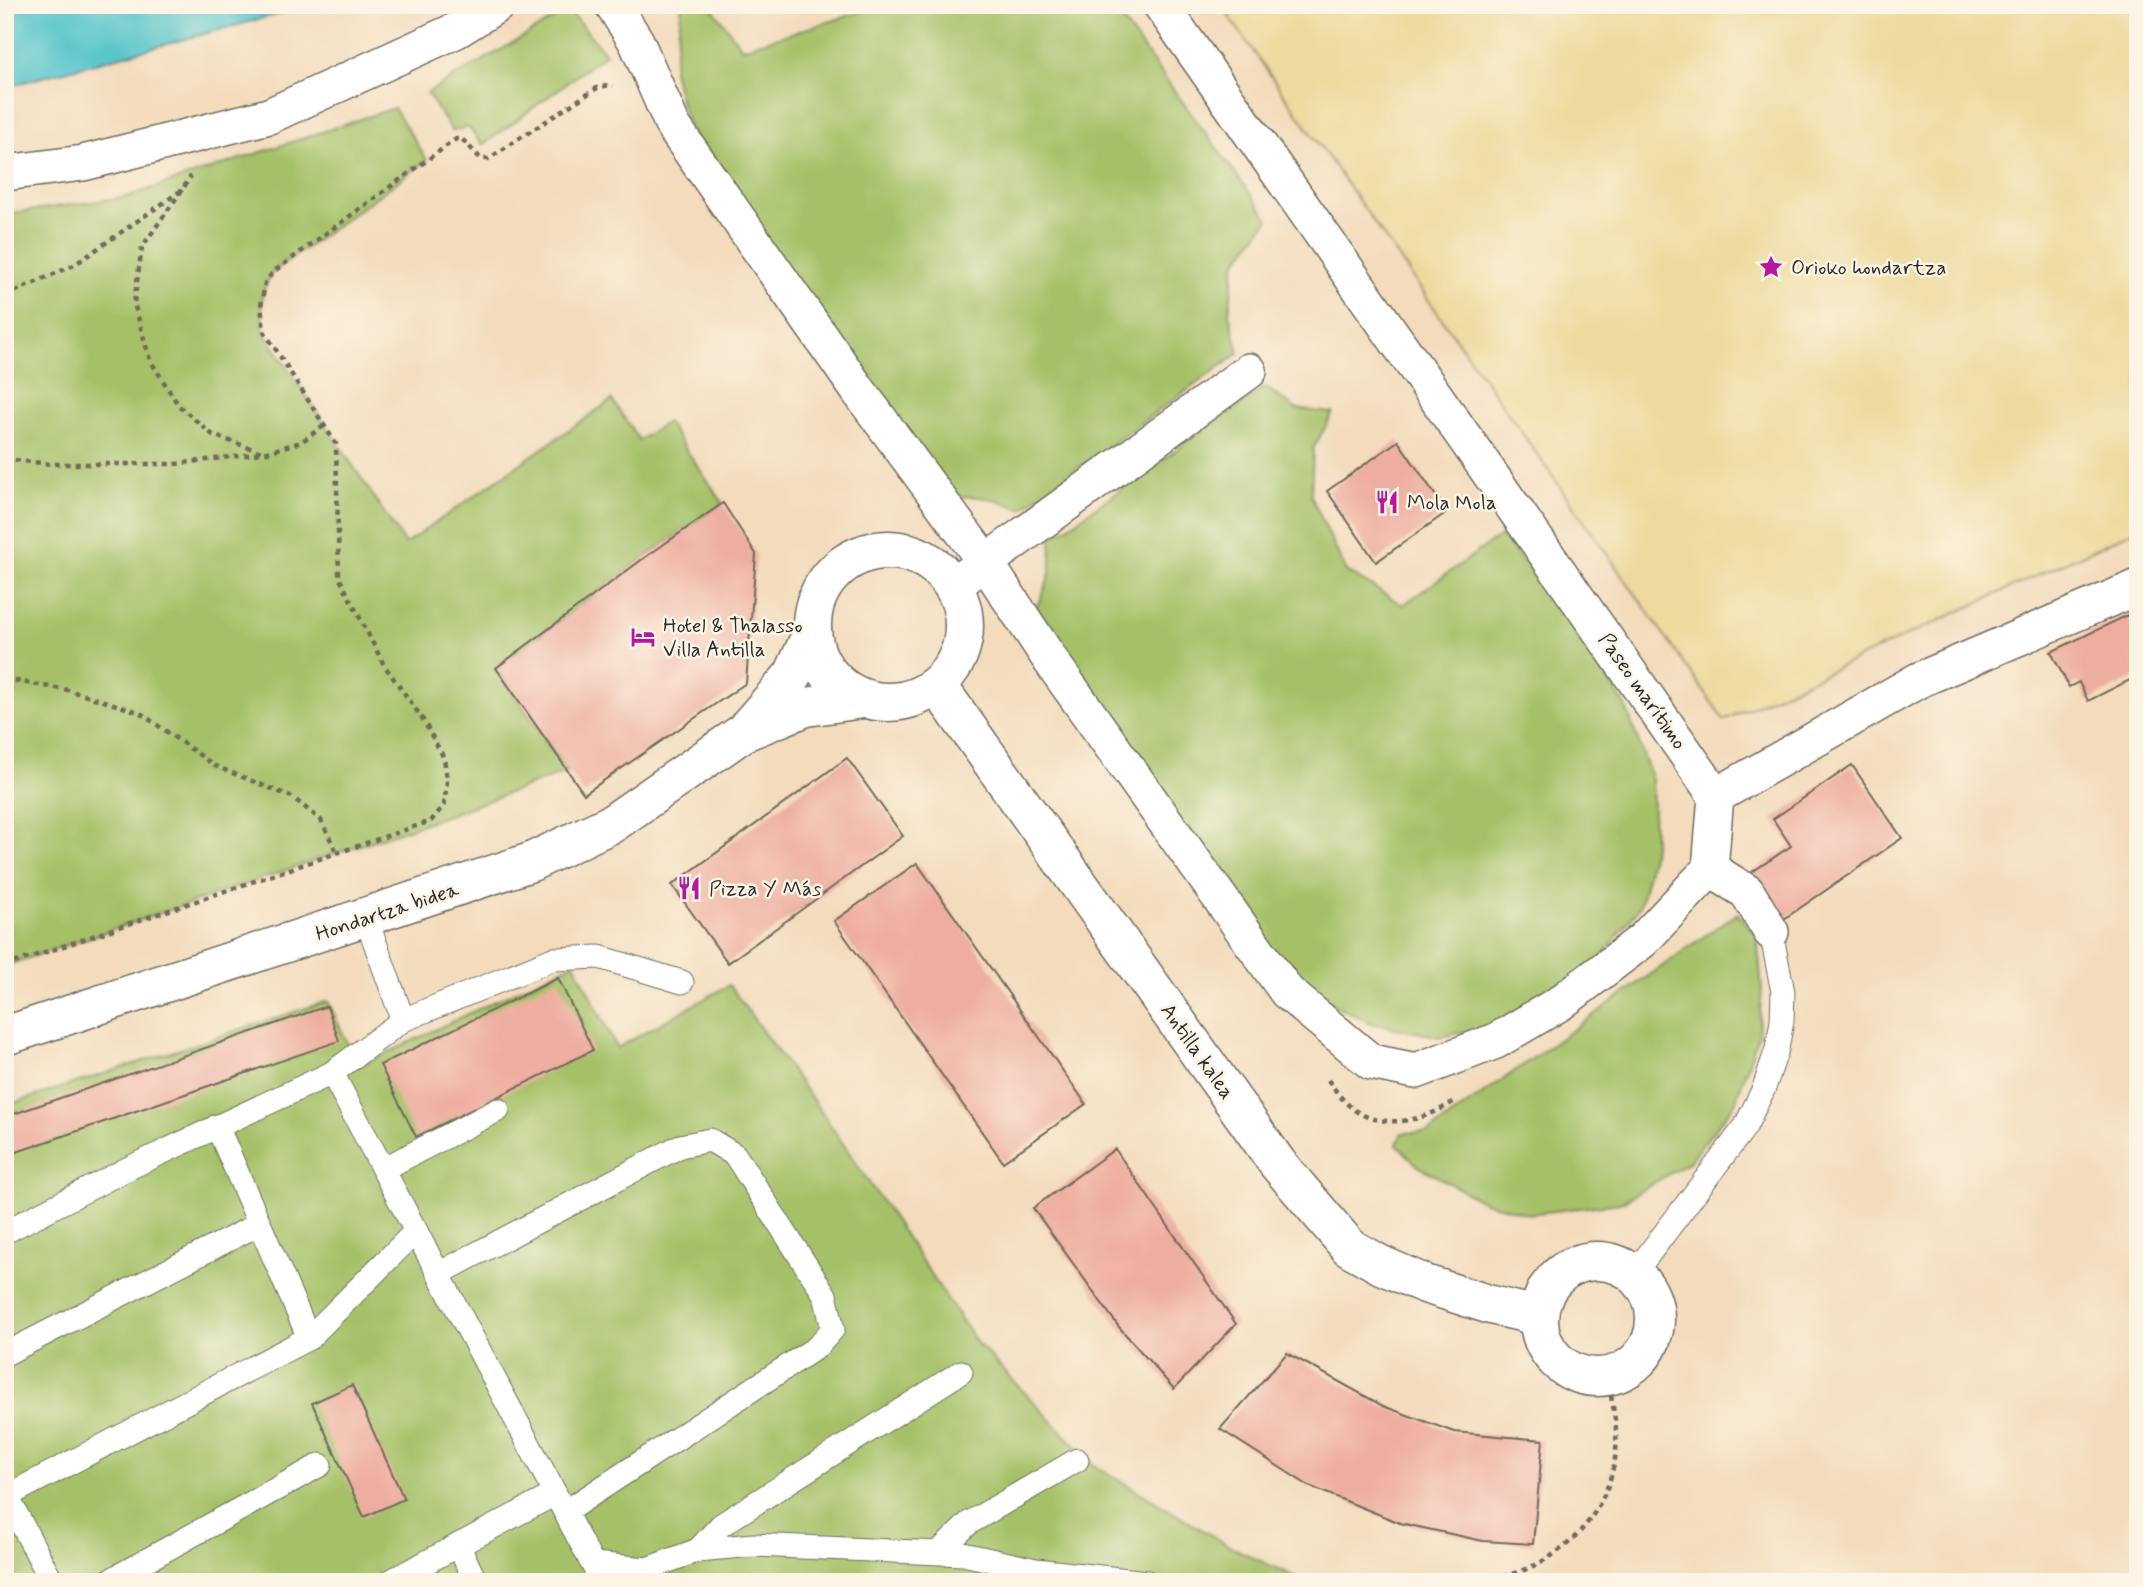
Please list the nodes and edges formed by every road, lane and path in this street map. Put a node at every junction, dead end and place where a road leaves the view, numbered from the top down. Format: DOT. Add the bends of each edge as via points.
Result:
graph roads {
  1 [pos="497,5"];
  2 [pos="613,5"];
  3 [pos="1161,5"];
  4 [pos="617,88"];
  5 [pos="221,128"];
  6 [pos="5,173"];
  7 [pos="182,190"];
  8 [pos="5,292"];
  9 [pos="1250,371"];
  10 [pos="326,425"];
  11 [pos="264,453"];
  12 [pos="5,459"];
  13 [pos="986,563"];
  14 [pos="953,586"];
  15 [pos="2138,587"];
  16 [pos="812,634"];
  17 [pos="5,679"];
  18 [pos="937,685"];
  19 [pos="863,699"];
  20 [pos="744,732"];
  21 [pos="1716,796"];
  22 [pos="337,853"];
  23 [pos="1710,869"];
  24 [pos="366,918"];
  25 [pos="1771,932"];
  26 [pos="5,966"];
  27 [pos="682,982"];
  28 [pos="403,1020"];
  29 [pos="5,1036"];
  30 [pos="332,1073"];
  31 [pos="1324,1075"];
  32 [pos="1463,1095"];
  33 [pos="498,1110"];
  34 [pos="217,1126"];
  35 [pos="383,1169"];
  36 [pos="259,1224"];
  37 [pos="416,1230"];
  38 [pos="5,1232"];
  39 [pos="440,1273"];
  40 [pos="1633,1275"];
  41 [pos="1538,1316"];
  42 [pos="309,1338"];
  43 [pos="5,1354"];
  44 [pos="961,1372"];
  45 [pos="1607,1377"];
  46 [pos="1077,1460"];
  47 [pos="320,1465"];
  48 [pos="6,1494"];
  49 [pos="560,1503"];
  50 [pos="458,1545"];
  51 [pos="698,1550"];
  52 [pos="939,1552"];
  53 [pos="598,1573"];
  54 [pos="643,1576"];
  55 [pos="52,1582"];
  56 [pos="107,1582"];
  57 [pos="389,1582"];
  58 [pos="476,1582"];
  59 [pos="1147,1582"];
  60 [pos="1384,1582"];
  1 -- 5 [label="street" via="457,30 269,116"];
  2 -- 13 [label="street" via="636,41 673,126"];
  3 -- 21 [label="street, Paseo marítimo"];
  4 -- 10 [label="path" via="597,88 488,159 481,159 462,139 456,139 273,272 265,283 261,306 264,331"];
  5 -- 6 [label="street" via="83,163"];
  5 -- 7 [label="path"];
  7 -- 8 [label="path" via="74,265"];
  7 -- 11 [label="path" via="142,247 134,303 150,360 179,406 213,435"];
  9 -- 13 [label="street"];
  10 -- 11 [label="path" via="301,442"];
  10 -- 22 [label="path" via="336,444 339,577 384,665 444,758 447,781 444,805 431,821"];
  11 -- 12 [label="path" via="175,464 51,464"];
  13 -- 14 [label="street"];
  13 -- 23 [label="street" via="1070,690 1287,992 1371,1062 1416,1071 1496,1041 1560,1003 1643,940"];
  14 -- 16 [label="street" via="937,567 916,554 891,549 866,552 844,563 824,582 814,606"];
  14 -- 18 [label="street" via="963,611 963,639 954,664"];
  15 -- 21 [label="street" via="1919,680"];
  16 -- 19 [label="street" via="828,673"];
  16 -- 20 [label="street" via="793,674"];
  17 -- 22 [label="path" via="68,690 139,712 215,766 292,797 321,820"];
  18 -- 19 [label="street" via="914,698"];
  18 -- 41 [label="street, Antilla kalea" via="1278,1164 1349,1247 1424,1284"];
  19 -- 20 [label="street" via="806,707"];
  20 -- 24 [label="street, Hondartza bidea" via="613,823 531,862"];
  21 -- 23 [label="street"];
  22 -- 26 [label="path"];
  23 -- 25 [label="street" via="1747,892"];
  24 -- 28 [label="lane"];
  24 -- 29 [label="street, Hondartza bidea"];
  25 -- 40 [label="lane" via="1783,992 1777,1049 1764,1088 1745,1127"];
  27 -- 28 [label="lane" via="599,957 553,959"];
  28 -- 30 [label="lane"];
  30 -- 34 [label="lane"];
  30 -- 35 [label="lane"];
  31 -- 32 [label="path" via="1340,1098 1362,1115 1387,1121 1415,1120 1440,1111"];
  33 -- 35 [label="lane"];
  34 -- 36 [label="lane"];
  34 -- 38 [label="lane"];
  35 -- 37 [label="lane"];
  36 -- 42 [label="lane"];
  36 -- 43 [label="lane"];
  37 -- 39 [label="lane"];
  37 -- 42 [label="lane"];
  39 -- 49 [label="lane"];
  39 -- 49 [label="lane" via="680,1146 710,1140 735,1155 825,1295 833,1329 817,1347"];
  40 -- 41 [label="street" via="1603,1261 1580,1263 1552,1283"];
  40 -- 45 [label="street" via="1652,1300 1652,1339 1629,1368"];
  41 -- 45 [label="street" via="1549,1353 1586,1376"];
  42 -- 48 [label="lane"];
  44 -- 51 [label="lane" via="721,1525"];
  45 -- 60 [label="path" via="1616,1451 1606,1492 1586,1527 1563,1550 1535,1566 1496,1578"];
  46 -- 52 [label="lane" via="969,1524"];
  47 -- 56 [label="lane"];
  48 -- 55 [label="lane"];
  49 -- 50 [label="lane"];
  49 -- 53 [label="lane"];
  50 -- 57 [label="lane"];
  50 -- 58 [label="lane"];
  51 -- 52 [label="lane" via="753,1545"];
  51 -- 54 [label="lane"];
  52 -- 59 [label="lane" via="1036,1570"];
  53 -- 54 [label="lane"];
}
